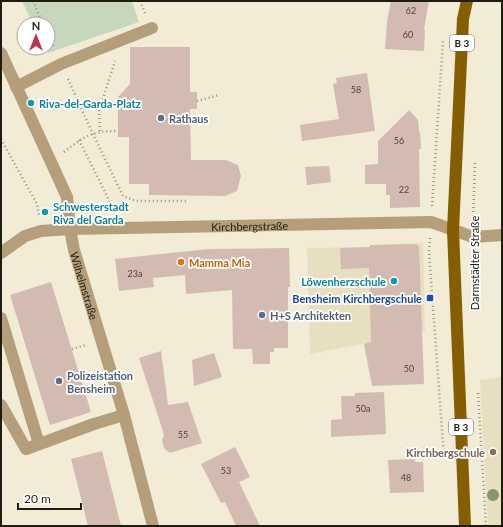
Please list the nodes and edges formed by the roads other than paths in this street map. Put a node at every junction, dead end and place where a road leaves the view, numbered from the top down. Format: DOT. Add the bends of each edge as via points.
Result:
graph roads {
  1 [pos="467,1"];
  2 [pos="152,28"];
  3 [pos="1,53"];
  4 [pos="16,87"];
  5 [pos="70,229"];
  6 [pos="453,230"];
  7 [pos="502,235"];
  8 [pos="1,253"];
  9 [pos="1,318"];
  10 [pos="1,405"];
  11 [pos="124,415"];
  12 [pos="39,444"];
  13 [pos="153,526"];
  14 [pos="465,526"];
  1 -- 6 [label="main road, Darmstädter Straße / B 3"];
  2 -- 4 [label="street" via="61,64"];
  3 -- 4 [label="street, Wilhelmstraße"];
  4 -- 5 [label="street, Wilhelmstraße" via="67,197"];
  5 -- 6 [label="street, Kirchbergstraße" via="431,222"];
  5 -- 8 [label="street, Kirchbergstraße" via="41,231 25,236"];
  5 -- 11 [label="street, Wilhelmstraße"];
  6 -- 7 [label="street, Kirchbergstraße" via="473,237"];
  6 -- 14 [label="main road, Darmstädter Straße / B 3"];
  9 -- 12 [label="street"];
  10 -- 12 [label="street" via="26,449"];
  11 -- 12 [label="street"];
  11 -- 13 [label="street, Wilhelmstraße"];
}
